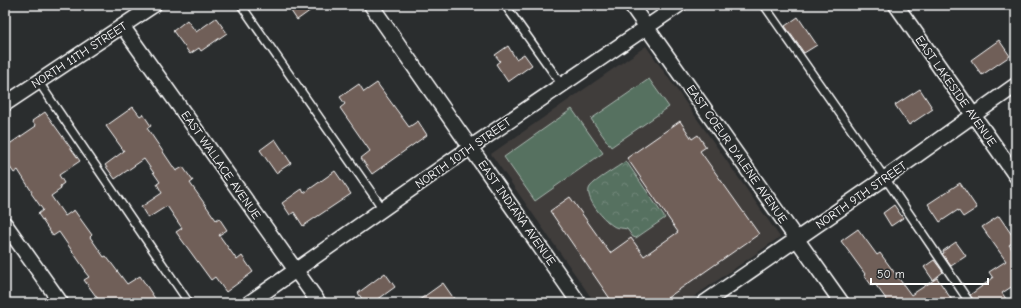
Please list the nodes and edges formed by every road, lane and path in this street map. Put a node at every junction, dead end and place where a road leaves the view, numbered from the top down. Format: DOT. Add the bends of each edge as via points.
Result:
graph roads {
  1 [pos="154,5"];
  2 [pos="241,5"];
  3 [pos="371,5"];
  4 [pos="505,5"];
  5 [pos="631,5"];
  6 [pos="679,5"];
  7 [pos="764,5"];
  8 [pos="896,5"];
  9 [pos="123,26"];
  10 [pos="647,27"];
  11 [pos="38,81"];
  12 [pos="562,85"];
  13 [pos="1016,85"];
  14 [pos="5,104"];
  15 [pos="973,115"];
  16 [pos="471,147"];
  17 [pos="1016,176"];
  18 [pos="885,178"];
  19 [pos="383,209"];
  20 [pos="5,224"];
  21 [pos="797,239"];
  22 [pos="296,271"];
  23 [pos="707,302"];
  24 [pos="62,303"];
  25 [pos="190,303"];
  26 [pos="249,303"];
  27 [pos="319,303"];
  28 [pos="579,303"];
  29 [pos="842,303"];
  30 [pos="970,303"];
  1 -- 9 [label="street, NORTH 11TH STREET"];
  2 -- 19 [label="lane"];
  3 -- 16 [label="street, EAST INDIANA AVENUE"];
  4 -- 12 [label="lane"];
  5 -- 10 [label="street, EAST COEUR D'ALENE AVENUE"];
  6 -- 10 [label="street, NORTH 10TH STREET"];
  7 -- 18 [label="lane"];
  8 -- 15 [label="street, EAST LAKESIDE AVENUE"];
  9 -- 11 [label="street, NORTH 11TH STREET"];
  9 -- 22 [label="street, EAST WALLACE AVENUE"];
  10 -- 12 [label="street, NORTH 10TH STREET"];
  10 -- 21 [label="street, EAST COEUR D'ALENE AVENUE"];
  11 -- 14 [label="street, NORTH 11TH STREET"];
  11 -- 25 [label="lane"];
  12 -- 16 [label="street, NORTH 10TH STREET"];
  13 -- 15 [label="street, NORTH 9TH STREET"];
  15 -- 17 [label="street, EAST LAKESIDE AVENUE"];
  15 -- 18 [label="street, NORTH 9TH STREET"];
  16 -- 19 [label="street, NORTH 10TH STREET"];
  16 -- 28 [label="street, EAST INDIANA AVENUE"];
  18 -- 21 [label="street, NORTH 9TH STREET"];
  18 -- 30 [label="lane"];
  19 -- 22 [label="street, NORTH 10TH STREET"];
  20 -- 24 [label="street"];
  21 -- 23 [label="street, NORTH 9TH STREET"];
  21 -- 29 [label="street, EAST COEUR D'ALENE AVENUE"];
  22 -- 26 [label="street, NORTH 10TH STREET"];
  22 -- 27 [label="street, EAST WALLACE AVENUE"];
}
